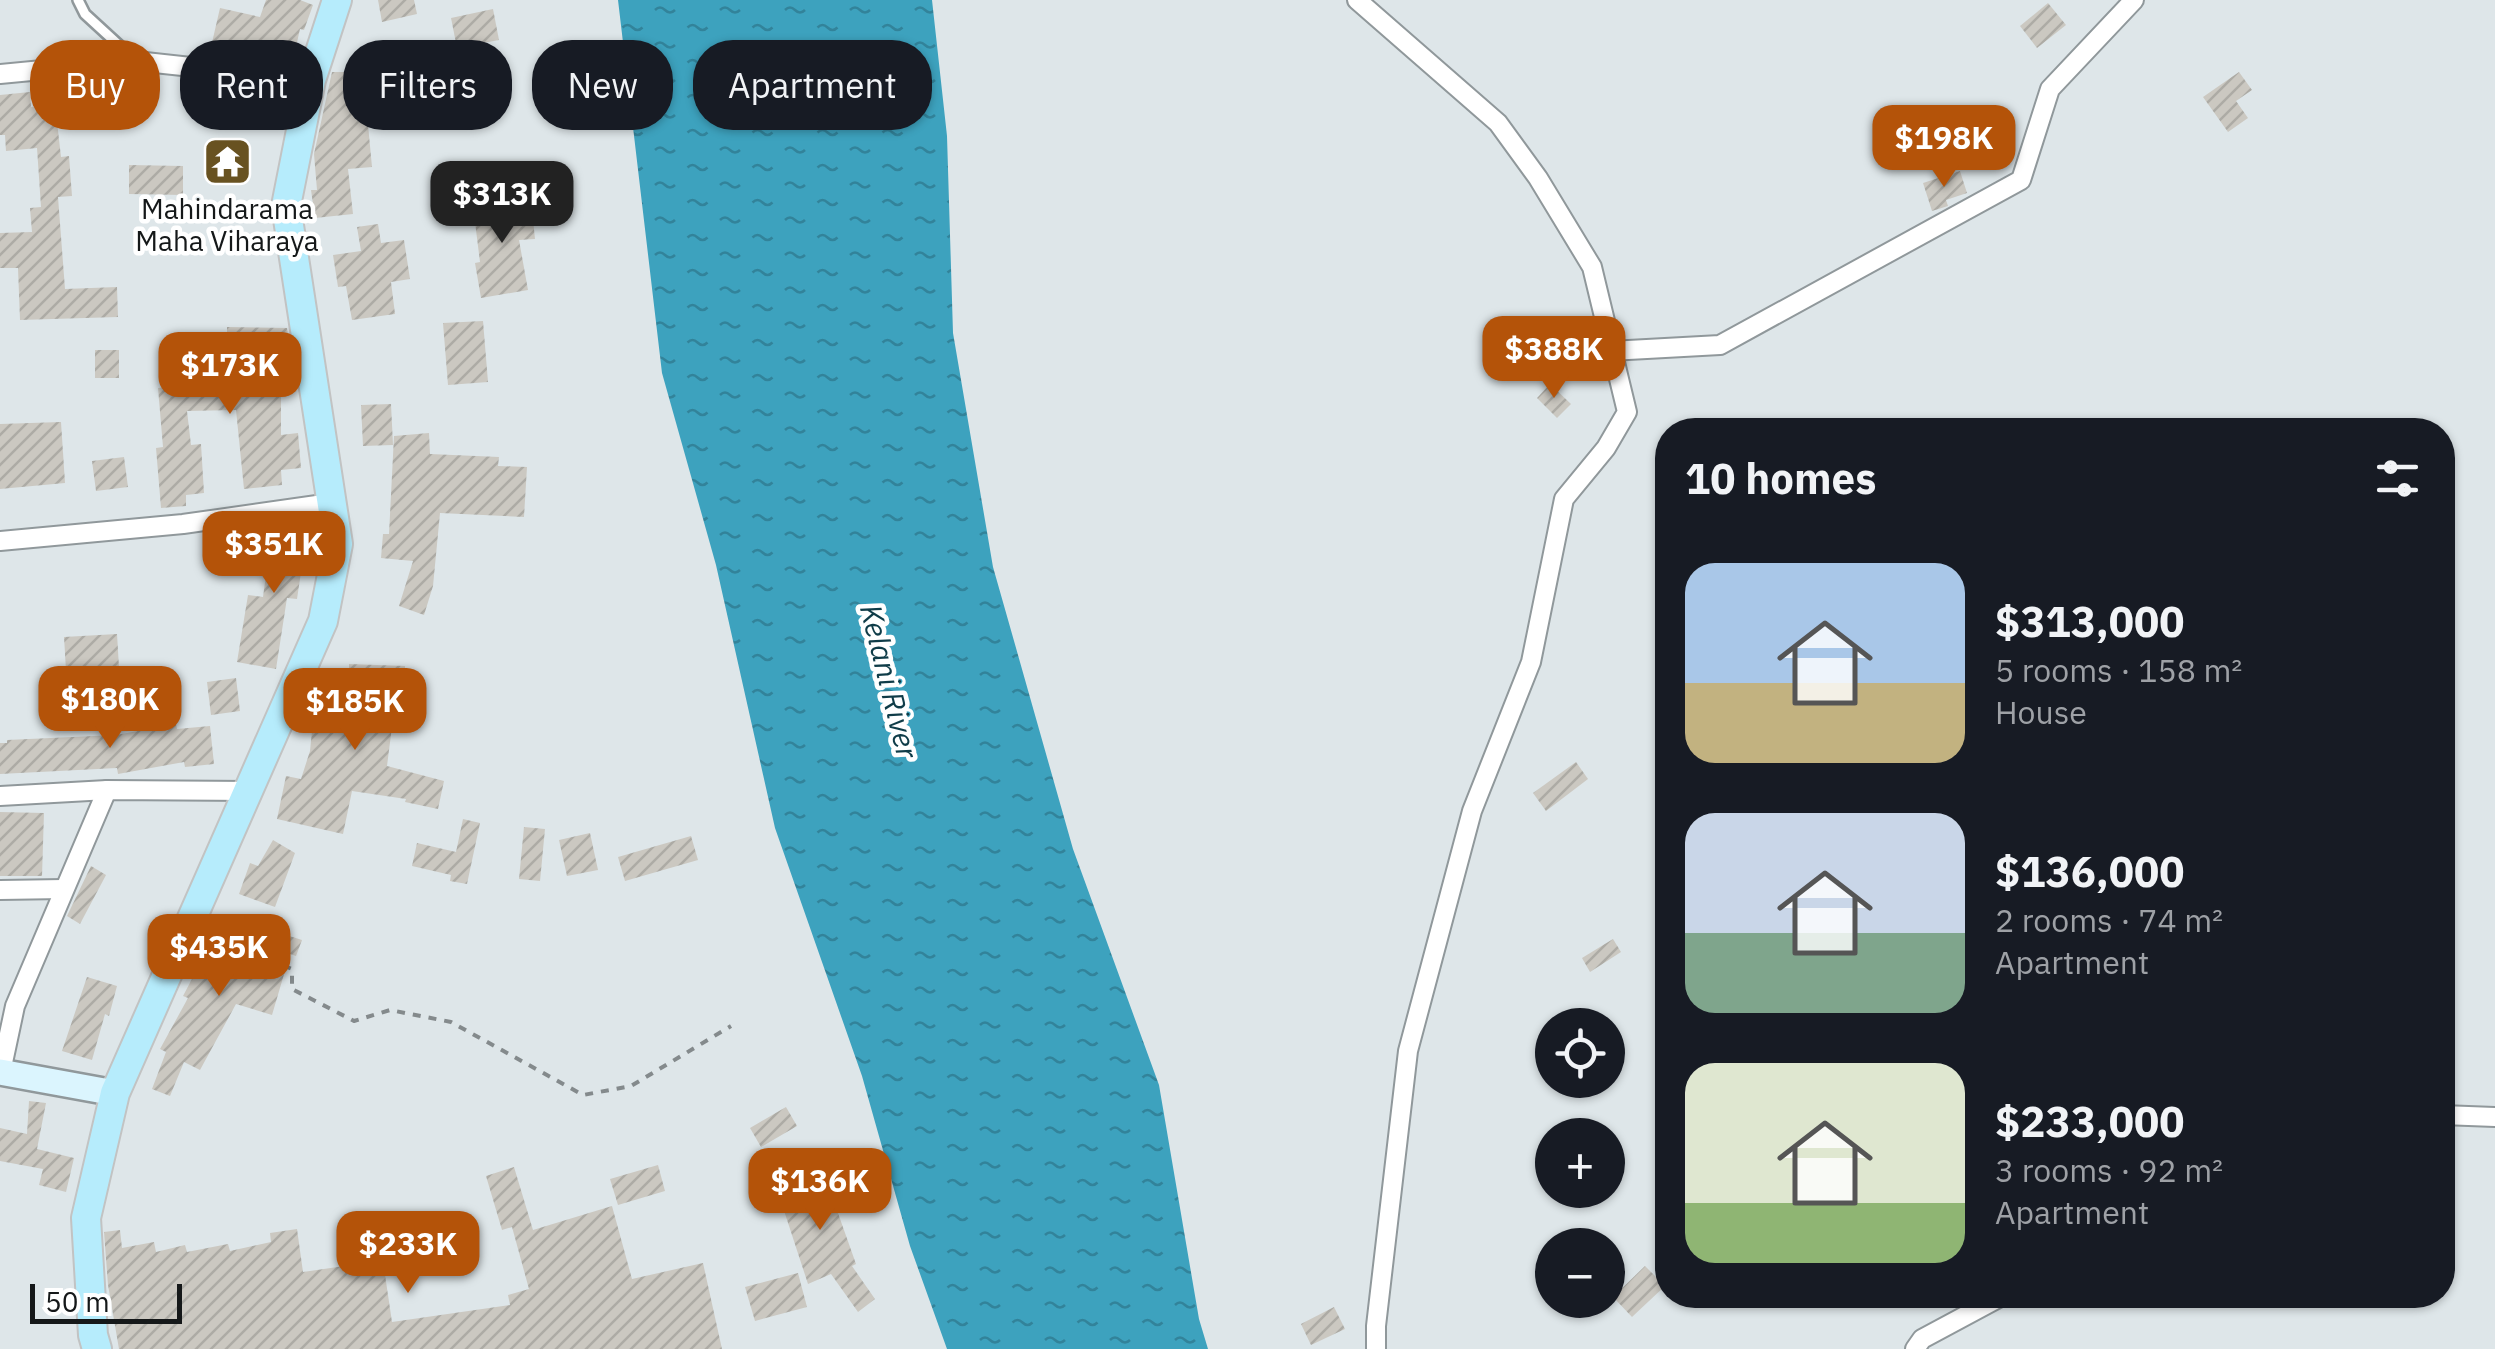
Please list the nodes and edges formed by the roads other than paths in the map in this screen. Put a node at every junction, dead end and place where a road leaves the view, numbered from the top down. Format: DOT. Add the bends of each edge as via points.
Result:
graph roads {
  1 [pos="78,0"];
  2 [pos="337,0"];
  3 [pos="1358,0"];
  4 [pos="2134,0"];
  5 [pos="113,40"];
  6 [pos="323,43"];
  7 [pos="30,71"];
  8 [pos="0,74"];
  9 [pos="301,130"];
  10 [pos="1610,350"];
  11 [pos="331,502"];
  12 [pos="0,541"];
  13 [pos="107,790"];
  14 [pos="250,792"];
  15 [pos="0,796"];
  16 [pos="0,890"];
  17 [pos="64,890"];
  18 [pos="1,1072"];
  19 [pos="115,1093"];
  20 [pos="2455,1116"];
  21 [pos="2495,1118"];
  22 [pos="1979,1308"];
  23 [pos="97,1349"];
  24 [pos="1376,1349"];
  25 [pos="1916,1349"];
  1 -- 5 [label="lane"];
  2 -- 6 [label="main road"];
  3 -- 10 [label="street" via="1498,124 1538,178 1592,267"];
  4 -- 10 [label="street" via="2050,89 2021,180 1720,345"];
  7 -- 8 [label="street"];
  9 -- 11 [label="main road" via="286,206"];
  10 -- 24 [label="street" via="1627,412 1564,499 1531,662 1472,810 1408,1051"];
  11 -- 12 [label="street"];
  11 -- 14 [label="main road" via="338,544 323,621"];
  13 -- 14 [label="street"];
  13 -- 15 [label="street"];
  13 -- 17 [label="street"];
  14 -- 19 [label="main road"];
  16 -- 17 [label="street"];
  17 -- 18 [label="street" via="15,1006"];
  18 -- 19 [label="main road"];
  19 -- 23 [label="main road" via="86,1218"];
  20 -- 21 [label="street"];
  22 -- 25 [label="street" via="1922,1338"];
}
